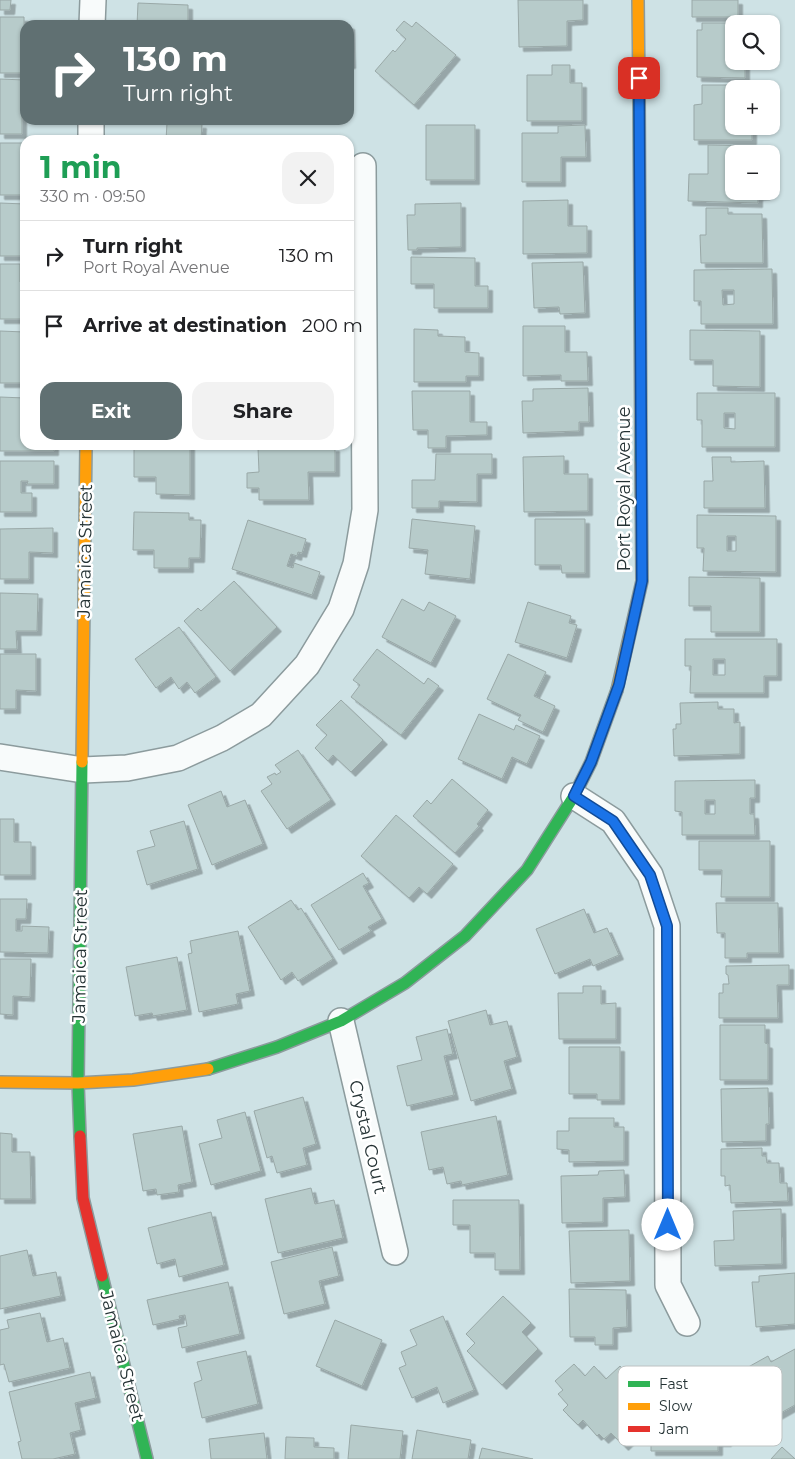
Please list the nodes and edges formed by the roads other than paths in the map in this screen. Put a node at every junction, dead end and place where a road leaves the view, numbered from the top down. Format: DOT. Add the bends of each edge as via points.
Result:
graph roads {
  1 [pos="93,0"];
  2 [pos="638,0"];
  3 [pos="92,20"];
  4 [pos="362,166"];
  5 [pos="86,450"];
  6 [pos="0,757"];
  7 [pos="83,770"];
  8 [pos="574,796"];
  9 [pos="341,1021"];
  10 [pos="0,1082"];
  11 [pos="78,1082"];
  12 [pos="395,1252"];
  13 [pos="688,1323"];
  14 [pos="147,1459"];
  1 -- 3 [label="street"];
  2 -- 8 [label="street, Port Royal Avenue" via="642,581 619,685 591,762"];
  4 -- 7 [label="street" via="365,510 356,564 341,609 307,665 261,715 178,758 127,768"];
  5 -- 7 [label="street, Jamaica Street"];
  6 -- 7 [label="street"];
  7 -- 11 [label="street, Jamaica Street"];
  8 -- 9 [label="street, Port Royal Avenue" via="527,870 465,936 405,983"];
  8 -- 13 [label="street" via="613,821 650,875 667,926 668,1285"];
  9 -- 11 [label="street, Port Royal Avenue" via="211,1069 133,1080"];
  9 -- 12 [label="street, Crystal Court"];
  10 -- 11 [label="street, Port Royal Avenue"];
  11 -- 14 [label="street, Jamaica Street" via="83,1198"];
}
